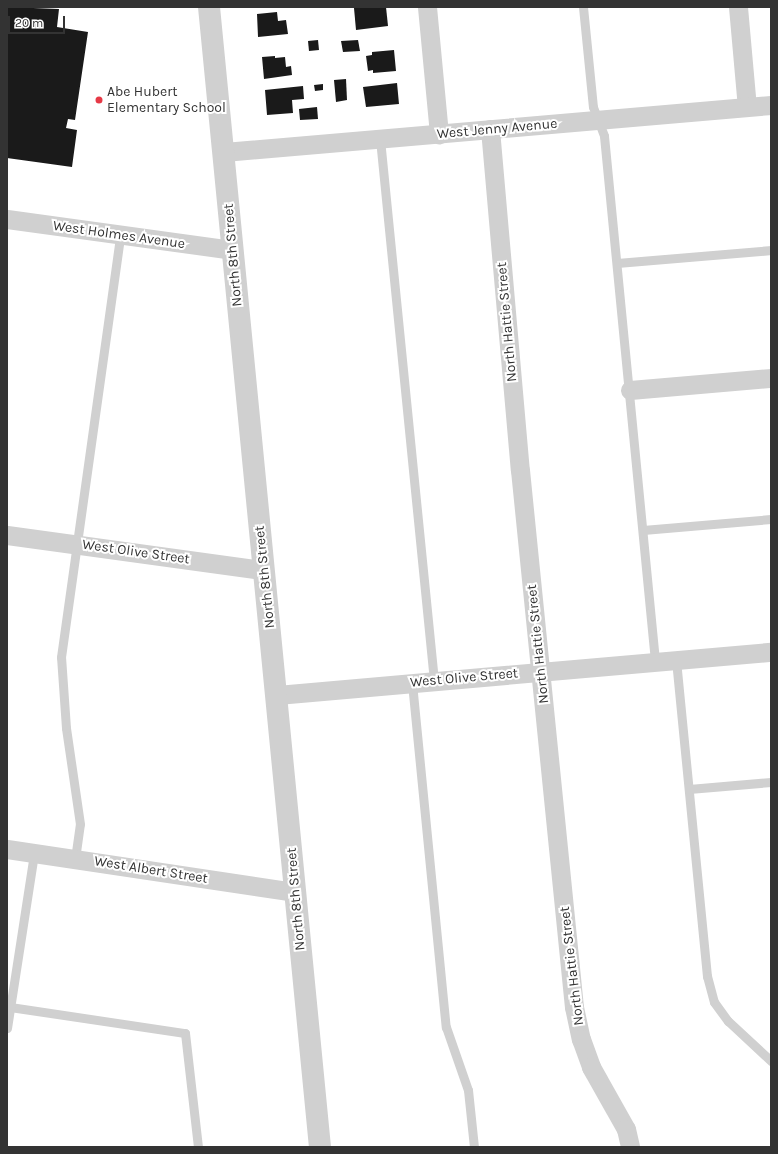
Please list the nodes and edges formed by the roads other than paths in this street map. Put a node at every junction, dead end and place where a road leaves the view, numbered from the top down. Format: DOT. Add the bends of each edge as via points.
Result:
graph roads {
  1 [pos="209,7"];
  2 [pos="427,7"];
  3 [pos="583,7"];
  4 [pos="738,7"];
  5 [pos="771,105"];
  6 [pos="747,107"];
  7 [pos="598,120"];
  8 [pos="490,129"];
  9 [pos="439,134"];
  10 [pos="380,139"];
  11 [pos="224,152"];
  12 [pos="7,219"];
  13 [pos="120,235"];
  14 [pos="232,250"];
  15 [pos="771,250"];
  16 [pos="617,263"];
  17 [pos="771,378"];
  18 [pos="630,390"];
  19 [pos="771,519"];
  20 [pos="643,530"];
  21 [pos="7,535"];
  22 [pos="75,544"];
  23 [pos="264,570"];
  24 [pos="771,652"];
  25 [pos="676,660"];
  26 [pos="655,661"];
  27 [pos="541,671"];
  28 [pos="434,681"];
  29 [pos="412,683"];
  30 [pos="277,695"];
  31 [pos="771,782"];
  32 [pos="689,789"];
  33 [pos="7,849"];
  34 [pos="34,853"];
  35 [pos="75,859"];
  36 [pos="294,892"];
  37 [pos="10,1007"];
  38 [pos="7,1028"];
  39 [pos="771,1061"];
  40 [pos="198,1147"];
  41 [pos="320,1147"];
  42 [pos="474,1147"];
  43 [pos="630,1147"];
  1 -- 11 [label="street, North 8th Street"];
  2 -- 9 [label="street"];
  3 -- 7 [label="lane" via="593,107"];
  4 -- 6 [label="street"];
  5 -- 6 [label="street, West Jenny Avenue"];
  6 -- 7 [label="street, West Jenny Avenue"];
  7 -- 8 [label="street, West Jenny Avenue"];
  7 -- 16 [label="lane" via="604,136"];
  8 -- 9 [label="street, West Jenny Avenue"];
  8 -- 27 [label="street, North Hattie Street"];
  9 -- 10 [label="street, West Jenny Avenue"];
  10 -- 11 [label="street, West Jenny Avenue"];
  10 -- 28 [label="lane"];
  11 -- 14 [label="street, North 8th Street"];
  12 -- 13 [label="street, West Holmes Avenue"];
  13 -- 14 [label="street, West Holmes Avenue"];
  13 -- 22 [label="lane"];
  14 -- 23 [label="street, North 8th Street"];
  15 -- 16 [label="lane"];
  16 -- 18 [label="lane"];
  17 -- 18 [label="street"];
  18 -- 20 [label="lane"];
  19 -- 20 [label="lane"];
  20 -- 26 [label="lane"];
  21 -- 22 [label="street, West Olive Street"];
  22 -- 23 [label="street, West Olive Street"];
  22 -- 35 [label="lane" via="61,657 66,728 80,824"];
  23 -- 30 [label="street, North 8th Street"];
  24 -- 25 [label="street, West Olive Street"];
  25 -- 26 [label="street, West Olive Street"];
  25 -- 32 [label="lane"];
  26 -- 27 [label="street, West Olive Street"];
  27 -- 28 [label="street, West Olive Street"];
  27 -- 43 [label="street, North Hattie Street" via="574,1007 591,1067 626,1129"];
  28 -- 29 [label="street, West Olive Street"];
  29 -- 30 [label="street, West Olive Street"];
  29 -- 42 [label="lane" via="446,1027 468,1090"];
  30 -- 36 [label="street, North 8th Street"];
  31 -- 32 [label="lane"];
  32 -- 39 [label="lane" via="707,976 714,1002 728,1021"];
  33 -- 34 [label="street, West Albert Street"];
  34 -- 35 [label="street, West Albert Street"];
  34 -- 37 [label="lane"];
  35 -- 36 [label="street, West Albert Street"];
  36 -- 41 [label="street, North 8th Street"];
  37 -- 38 [label="lane"];
  37 -- 40 [label="lane" via="184,1033"];
}
